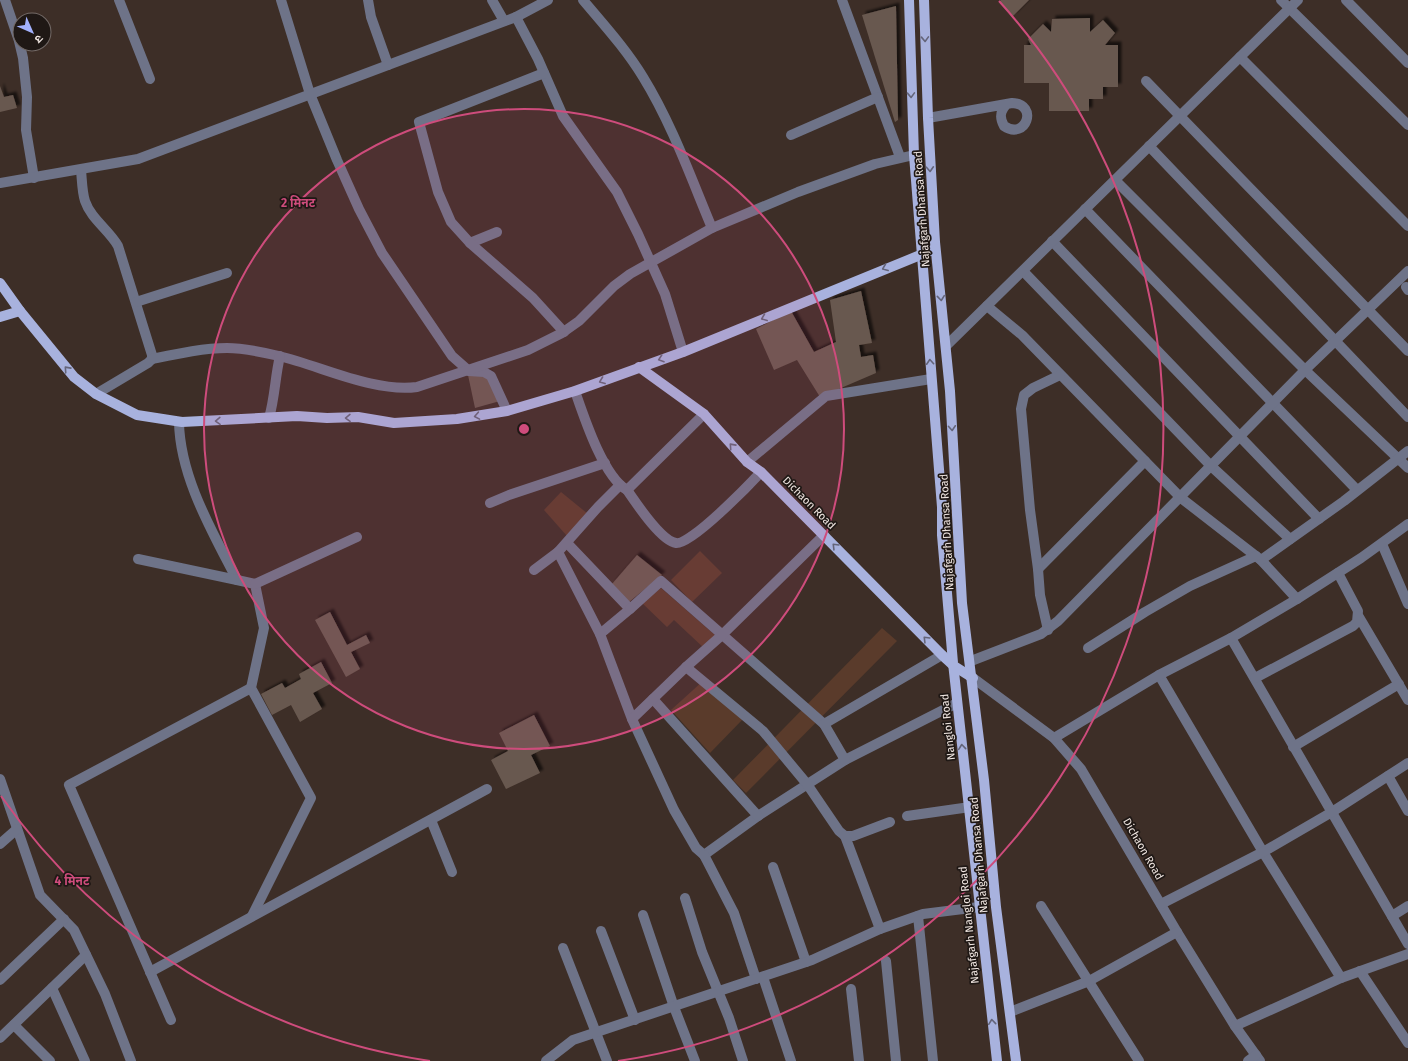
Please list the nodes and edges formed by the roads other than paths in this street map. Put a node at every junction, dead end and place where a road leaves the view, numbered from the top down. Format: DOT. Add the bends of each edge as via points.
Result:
graph roads {
  1 [pos="5,0"];
  2 [pos="119,0"];
  3 [pos="281,0"];
  4 [pos="368,0"];
  5 [pos="492,0"];
  6 [pos="548,0"];
  7 [pos="583,0"];
  8 [pos="842,0"];
  9 [pos="909,0"];
  10 [pos="924,0"];
  11 [pos="1281,0"];
  12 [pos="1298,0"];
  13 [pos="1346,0"];
  14 [pos="1289,8"];
  15 [pos="516,17"];
  16 [pos="504,21"];
  17 [pos="1240,56"];
  18 [pos="1408,63"];
  19 [pos="388,65"];
  20 [pos="544,73"];
  21 [pos="150,79"];
  22 [pos="1146,81"];
  23 [pos="310,94"];
  24 [pos="878,97"];
  25 [pos="1007,104"];
  26 [pos="1180,116"];
  27 [pos="928,118"];
  28 [pos="1408,125"];
  29 [pos="791,135"];
  30 [pos="1149,146"];
  31 [pos="914,155"];
  32 [pos="900,157"];
  33 [pos="81,170"];
  34 [pos="34,178"];
  35 [pos="1115,180"];
  36 [pos="0,183"];
  37 [pos="1085,209"];
  38 [pos="1408,226"];
  39 [pos="712,228"];
  40 [pos="497,232"];
  41 [pos="1052,241"];
  42 [pos="470,243"];
  43 [pos="935,249"];
  44 [pos="921,254"];
  45 [pos="651,260"];
  46 [pos="1022,271"];
  47 [pos="1408,271"];
  48 [pos="227,273"];
  49 [pos="0,283"];
  50 [pos="136,302"];
  51 [pos="987,306"];
  52 [pos="1369,310"];
  53 [pos="20,311"];
  54 [pos="0,316"];
  55 [pos="564,332"];
  56 [pos="1335,342"];
  57 [pos="946,346"];
  58 [pos="1408,351"];
  59 [pos="683,352"];
  60 [pos="280,356"];
  61 [pos="152,359"];
  62 [pos="639,367"];
  63 [pos="1305,370"];
  64 [pos="468,371"];
  65 [pos="1060,375"];
  66 [pos="931,379"];
  67 [pos="575,391"];
  68 [pos="96,394"];
  69 [pos="1272,404"];
  70 [pos="507,411"];
  71 [pos="704,414"];
  72 [pos="1408,417"];
  73 [pos="269,418"];
  74 [pos="178,422"];
  75 [pos="1240,437"];
  76 [pos="1408,451"];
  77 [pos="1398,458"];
  78 [pos="1145,461"];
  79 [pos="747,462"];
  80 [pos="605,463"];
  81 [pos="1211,466"];
  82 [pos="1408,468"];
  83 [pos="761,472"];
  84 [pos="624,487"];
  85 [pos="1357,490"];
  86 [pos="1181,498"];
  87 [pos="490,503"];
  88 [pos="1319,519"];
  89 [pos="1408,524"];
  90 [pos="824,535"];
  91 [pos="357,537"];
  92 [pos="1290,539"];
  93 [pos="567,543"];
  94 [pos="1382,544"];
  95 [pos="558,552"];
  96 [pos="1259,558"];
  97 [pos="138,559"];
  98 [pos="1038,569"];
  99 [pos="534,570"];
  100 [pos="1338,573"];
  101 [pos="237,580"];
  102 [pos="255,584"];
  103 [pos="1297,599"];
  104 [pos="1408,604"];
  105 [pos="630,609"];
  106 [pos="1359,617"];
  107 [pos="1048,630"];
  108 [pos="600,634"];
  109 [pos="722,636"];
  110 [pos="1231,638"];
  111 [pos="1088,648"];
  112 [pos="942,655"];
  113 [pos="970,661"];
  114 [pos="954,666"];
  115 [pos="686,667"];
  116 [pos="1159,675"];
  117 [pos="973,678"];
  118 [pos="1255,678"];
  119 [pos="1399,684"];
  120 [pos="251,688"];
  121 [pos="653,699"];
  122 [pos="1408,700"];
  123 [pos="957,703"];
  124 [pos="632,719"];
  125 [pos="824,724"];
  126 [pos="1054,738"];
  127 [pos="1293,747"];
  128 [pos="845,760"];
  129 [pos="1408,764"];
  130 [pos="1388,776"];
  131 [pos="807,784"];
  132 [pos="1,785"];
  133 [pos="966,786"];
  134 [pos="487,789"];
  135 [pos="970,807"];
  136 [pos="1408,811"];
  137 [pos="1332,812"];
  138 [pos="758,816"];
  139 [pos="907,816"];
  140 [pos="431,820"];
  141 [pos="890,822"];
  142 [pos="16,829"];
  143 [pos="845,836"];
  144 [pos="0,844"];
  145 [pos="1263,852"];
  146 [pos="704,855"];
  147 [pos="773,867"];
  148 [pos="452,872"];
  149 [pos="685,898"];
  150 [pos="1161,904"];
  151 [pos="1041,906"];
  152 [pos="1408,906"];
  153 [pos="979,907"];
  154 [pos="643,915"];
  155 [pos="252,916"];
  156 [pos="918,916"];
  157 [pos="1392,916"];
  158 [pos="64,919"];
  159 [pos="880,929"];
  160 [pos="601,931"];
  161 [pos="1177,932"];
  162 [pos="1408,944"];
  163 [pos="563,948"];
  164 [pos="1408,954"];
  165 [pos="86,955"];
  166 [pos="806,962"];
  167 [pos="886,962"];
  168 [pos="1360,971"];
  169 [pos="150,972"];
  170 [pos="760,978"];
  171 [pos="1341,978"];
  172 [pos="0,979"];
  173 [pos="1089,981"];
  174 [pos="52,988"];
  175 [pos="851,989"];
  176 [pos="719,992"];
  177 [pos="674,1007"];
  178 [pos="1010,1012"];
  179 [pos="171,1020"];
  180 [pos="635,1020"];
  181 [pos="14,1025"];
  182 [pos="1235,1026"];
  183 [pos="596,1032"];
  184 [pos="0,1038"];
  185 [pos="1408,1043"];
  186 [pos="1255,1059"];
  187 [pos="129,1060"];
  188 [pos="50,1061"];
  189 [pos="85,1061"];
  190 [pos="546,1061"];
  191 [pos="607,1061"];
  192 [pos="695,1061"];
  193 [pos="743,1061"];
  194 [pos="791,1061"];
  195 [pos="860,1061"];
  196 [pos="896,1061"];
  197 [pos="933,1061"];
  198 [pos="997,1061"];
  199 [pos="1016,1061"];
  200 [pos="1139,1061"];
  1 -- 34 [label="street" via="24,64 26,130"];
  2 -- 21 [label="street"];
  3 -- 23 [label="street"];
  4 -- 19 [label="street" via="371,18"];
  5 -- 16 [label="street"];
  6 -- 15 [label="street"];
  7 -- 39 [label="street" via="618,42 644,79 671,131"];
  8 -- 24 [label="street"];
  9 -- 31 [label="main road, Nangloi Road, one-way"];
  10 -- 27 [label="main road, Najafgarh Dhansa Road, one-way"];
  11 -- 14 [label="street"];
  12 -- 14 [label="street"];
  13 -- 18 [label="street"];
  14 -- 17 [label="street"];
  14 -- 28 [label="street"];
  15 -- 16 [label="street"];
  15 -- 20 [label="street"];
  16 -- 19 [label="street"];
  17 -- 26 [label="street"];
  17 -- 38 [label="street"];
  19 -- 23 [label="street"];
  20 -- 42 [label="street" via="419,122 441,198 451,222"];
  20 -- 45 [label="street" via="564,116 617,192"];
  22 -- 26 [label="street"];
  23 -- 33 [label="street" via="138,159"];
  23 -- 64 [label="street" via="337,160 382,253 452,356"];
  24 -- 29 [label="street"];
  24 -- 32 [label="street"];
  25 -- 27 [label="street"];
  26 -- 30 [label="street"];
  26 -- 52 [label="street"];
  27 -- 43 [label="main road, Najafgarh Dhansa Road, one-way"];
  30 -- 35 [label="street"];
  30 -- 56 [label="street"];
  31 -- 32 [label="street"];
  31 -- 44 [label="main road, Nangloi Road"];
  32 -- 39 [label="street" via="843,175"];
  33 -- 34 [label="street"];
  33 -- 50 [label="street" via="85,200 95,218 112,235 118,246"];
  34 -- 36 [label="street"];
  35 -- 37 [label="street"];
  35 -- 63 [label="street"];
  37 -- 41 [label="street"];
  37 -- 69 [label="street"];
  39 -- 45 [label="street"];
  40 -- 42 [label="street"];
  41 -- 46 [label="street"];
  41 -- 75 [label="street"];
  42 -- 55 [label="street" via="533,298"];
  43 -- 44 [label="main road"];
  43 -- 57 [label="main road, Najafgarh Dhansa Road, one-way"];
  44 -- 59 [label="main road, one-way"];
  66 -- 44 [label="main road, Nangloi Road, one-way"];
  45 -- 55 [label="street" via="614,286 580,321"];
  45 -- 59 [label="street" via="674,320"];
  46 -- 51 [label="street"];
  46 -- 81 [label="street"];
  47 -- 52 [label="street"];
  48 -- 50 [label="street"];
  49 -- 53 [label="main road"];
  50 -- 61 [label="street"];
  51 -- 57 [label="street"];
  51 -- 65 [label="street" via="1022,335"];
  52 -- 56 [label="street"];
  52 -- 58 [label="street"];
  53 -- 54 [label="main road"];
  68 -- 53 [label="main road, one-way" via="74,377"];
  55 -- 64 [label="street" via="528,350"];
  56 -- 63 [label="street"];
  56 -- 72 [label="street"];
  57 -- 113 [label="main road, Najafgarh Dhansa Road, one-way" via="962,603"];
  59 -- 62 [label="main road, one-way"];
  60 -- 61 [label="street" via="227,348"];
  60 -- 64 [label="street" via="371,383 404,389"];
  60 -- 73 [label="street" via="274,403"];
  61 -- 68 [label="street"];
  62 -- 67 [label="main road, one-way"];
  62 -- 71 [label="main road, Dichaon Road"];
  63 -- 69 [label="street"];
  63 -- 77 [label="street"];
  64 -- 70 [label="street" via="484,372 492,376"];
  65 -- 78 [label="street"];
  65 -- 98 [label="street" via="1024,395 1021,408"];
  66 -- 79 [label="street" via="826,396"];
  66 -- 114 [label="main road, Nangloi Road"];
  67 -- 70 [label="main road"];
  67 -- 80 [label="street" via="598,452"];
  68 -- 74 [label="main road" via="137,414"];
  69 -- 75 [label="street"];
  69 -- 85 [label="street"];
  70 -- 73 [label="main road, one-way" via="457,419 394,423 358,417"];
  79 -- 71 [label="main road, Dichaon Road, one-way"];
  71 -- 84 [label="street"];
  73 -- 74 [label="main road, one-way"];
  74 -- 101 [label="street" via="179,442 193,486 209,525"];
  75 -- 81 [label="street"];
  75 -- 88 [label="street"];
  76 -- 77 [label="street"];
  77 -- 82 [label="street"];
  77 -- 85 [label="street"];
  78 -- 86 [label="street"];
  78 -- 98 [label="street"];
  79 -- 83 [label="main road, Dichaon Road"];
  80 -- 84 [label="street"];
  80 -- 87 [label="street"];
  81 -- 86 [label="street"];
  81 -- 92 [label="street"];
  83 -- 84 [label="street" via="700,530 681,543 670,540 653,525"];
  83 -- 90 [label="main road, Dichaon Road"];
  84 -- 93 [label="street"];
  85 -- 88 [label="street"];
  86 -- 96 [label="street"];
  86 -- 107 [label="street"];
  88 -- 92 [label="street"];
  89 -- 94 [label="street"];
  90 -- 109 [label="street"];
  112 -- 90 [label="main road, Dichaon Road, one-way"];
  91 -- 102 [label="street"];
  92 -- 96 [label="street"];
  93 -- 95 [label="street"];
  93 -- 105 [label="street"];
  94 -- 100 [label="street"];
  94 -- 104 [label="street"];
  95 -- 99 [label="street"];
  95 -- 108 [label="street"];
  96 -- 103 [label="street"];
  96 -- 111 [label="street" via="1190,586"];
  97 -- 101 [label="street"];
  98 -- 107 [label="street" via="1040,595"];
  100 -- 103 [label="street"];
  100 -- 106 [label="street"];
  101 -- 102 [label="street"];
  102 -- 120 [label="street" via="264,628"];
  103 -- 110 [label="street"];
  105 -- 108 [label="street"];
  105 -- 109 [label="street" via="661,581"];
  106 -- 118 [label="street" via="1353,626"];
  106 -- 119 [label="street"];
  107 -- 113 [label="street"];
  108 -- 124 [label="street"];
  109 -- 115 [label="street"];
  109 -- 125 [label="street"];
  110 -- 116 [label="street"];
  110 -- 118 [label="street"];
  112 -- 114 [label="main road, Dichaon Road"];
  112 -- 125 [label="street"];
  113 -- 117 [label="main road, Najafgarh Dhansa Road"];
  114 -- 117 [label="main road, Dichaon Road"];
  114 -- 123 [label="main road, Nangloi Road"];
  115 -- 121 [label="street"];
  115 -- 131 [label="street" via="762,731"];
  116 -- 126 [label="street"];
  116 -- 145 [label="street"];
  117 -- 126 [label="street, Dichaon Road"];
  117 -- 178 [label="main road, Najafgarh Dhansa Road" via="996,907"];
  118 -- 127 [label="street"];
  119 -- 122 [label="street"];
  119 -- 127 [label="street"];
  120 -- 155 [label="street" via="311,798"];
  120 -- 169 [label="street" via="69,785"];
  121 -- 124 [label="street"];
  121 -- 138 [label="street"];
  123 -- 128 [label="street"];
  133 -- 123 [label="main road, Nangloi Road, one-way"];
  124 -- 146 [label="street" via="674,810 696,848"];
  125 -- 128 [label="street"];
  126 -- 150 [label="street, Dichaon Road" via="1088,779"];
  127 -- 137 [label="street"];
  128 -- 131 [label="street"];
  129 -- 130 [label="street"];
  130 -- 136 [label="street"];
  130 -- 137 [label="street"];
  131 -- 138 [label="street"];
  131 -- 143 [label="street"];
  132 -- 142 [label="street"];
  133 -- 135 [label="main road, Najafgarh Nangloi Road"];
  134 -- 140 [label="street"];
  135 -- 139 [label="street"];
  135 -- 153 [label="main road, Najafgarh Nangloi Road"];
  137 -- 145 [label="street"];
  137 -- 157 [label="street"];
  138 -- 146 [label="street"];
  140 -- 148 [label="street"];
  140 -- 155 [label="street"];
  141 -- 143 [label="street" via="853,836"];
  142 -- 144 [label="street"];
  142 -- 158 [label="street" via="40,895"];
  143 -- 159 [label="street"];
  145 -- 150 [label="street"];
  145 -- 171 [label="street"];
  146 -- 170 [label="street" via="734,913"];
  147 -- 166 [label="street"];
  149 -- 176 [label="street" via="702,952"];
  150 -- 161 [label="street, Dichaon Road"];
  151 -- 173 [label="street"];
  152 -- 157 [label="street"];
  153 -- 156 [label="street"];
  198 -- 153 [label="main road, Najafgarh Nangloi Road, one-way"];
  154 -- 177 [label="street"];
  155 -- 169 [label="street"];
  156 -- 159 [label="street"];
  156 -- 197 [label="street"];
  157 -- 162 [label="street"];
  158 -- 165 [label="street" via="74,930"];
  158 -- 172 [label="street"];
  159 -- 166 [label="street"];
  160 -- 180 [label="street"];
  161 -- 173 [label="street"];
  161 -- 182 [label="street, Dichaon Road"];
  163 -- 183 [label="street"];
  164 -- 168 [label="street"];
  165 -- 174 [label="street"];
  165 -- 187 [label="street" via="105,994"];
  166 -- 170 [label="street"];
  167 -- 196 [label="street"];
  168 -- 171 [label="street"];
  168 -- 185 [label="street"];
  169 -- 179 [label="street"];
  170 -- 176 [label="street"];
  170 -- 194 [label="street"];
  171 -- 182 [label="street"];
  173 -- 178 [label="street"];
  173 -- 200 [label="street"];
  174 -- 181 [label="street"];
  174 -- 189 [label="street"];
  175 -- 195 [label="street"];
  176 -- 177 [label="street"];
  176 -- 193 [label="street"];
  177 -- 180 [label="street"];
  177 -- 192 [label="street"];
  178 -- 199 [label="main road, Najafgarh Dhansa Road"];
  180 -- 183 [label="street"];
  181 -- 184 [label="street"];
  181 -- 188 [label="street"];
  182 -- 186 [label="street, Dichaon Road"];
  183 -- 190 [label="street" via="573,1040"];
  183 -- 191 [label="street"];
}
